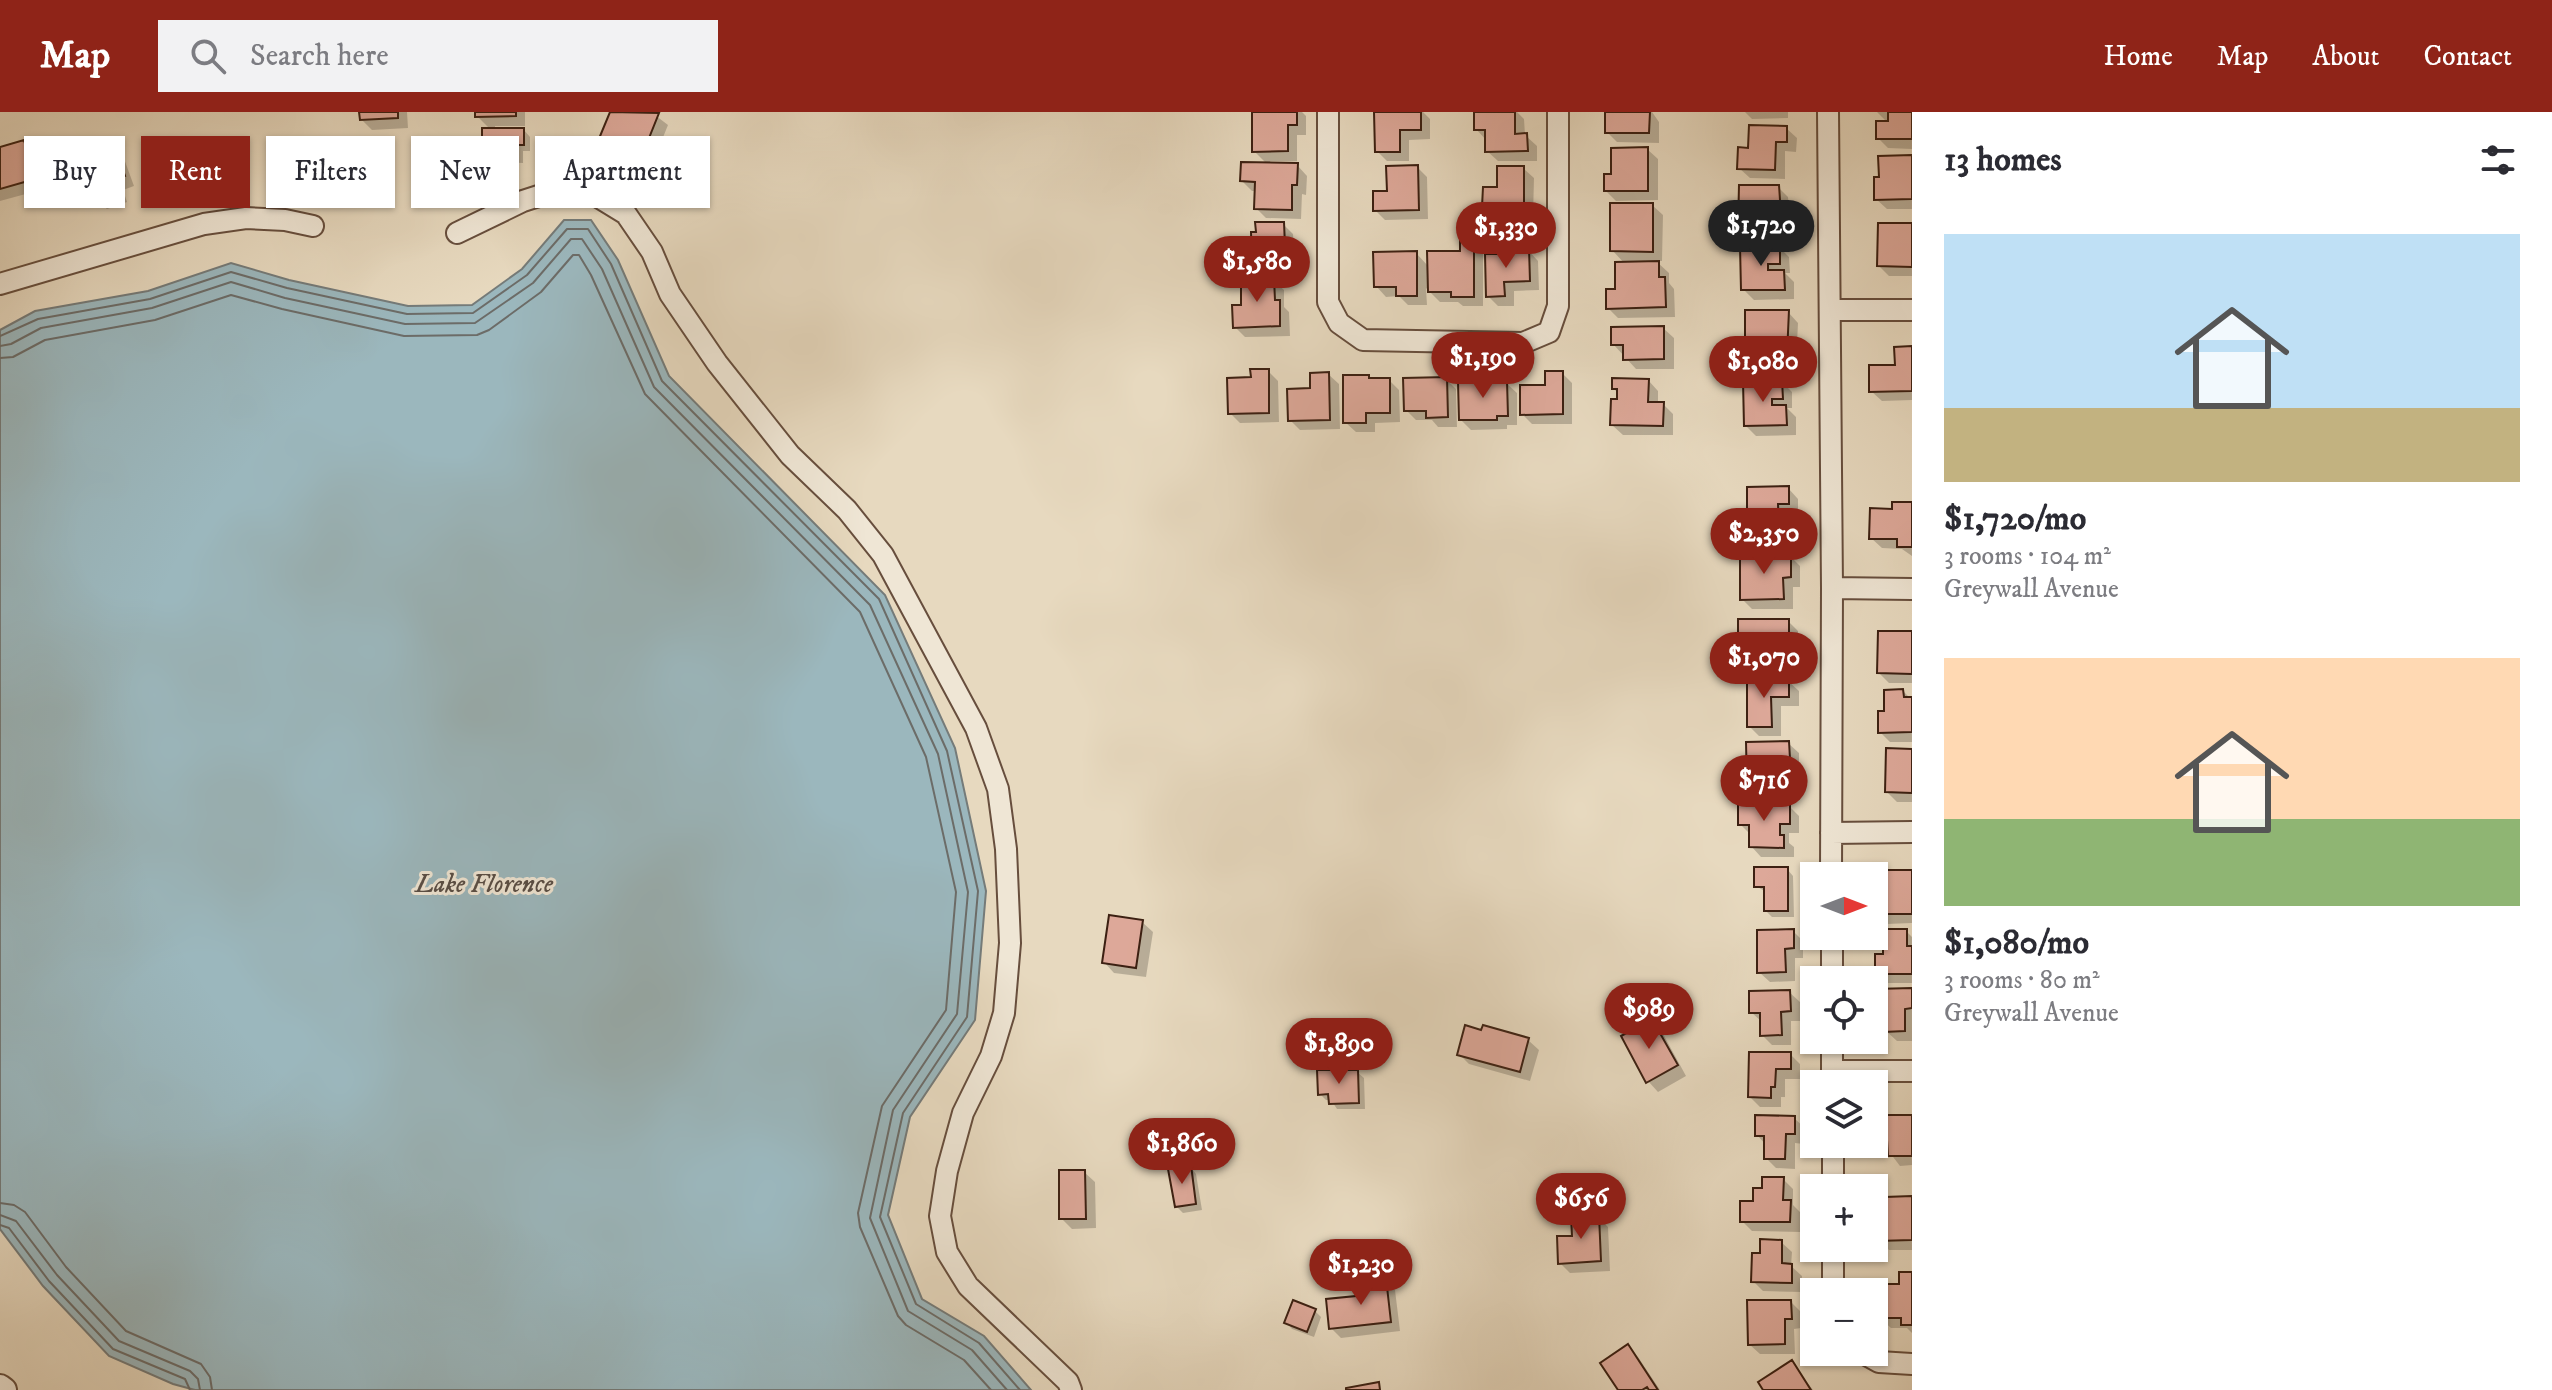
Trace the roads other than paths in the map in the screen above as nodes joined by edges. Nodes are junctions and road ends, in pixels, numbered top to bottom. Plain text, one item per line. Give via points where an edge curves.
1 (1328, 112) edge
2 (1558, 112) edge
3 (1828, 112) edge
4 (313, 226) dead end
5 (457, 233) dead end
6 (0, 284) edge
7 (1830, 310) junction
8 (1912, 310) edge
9 (1832, 588) junction
10 (1912, 589) edge
11 (1912, 832) edge
12 (1831, 833) junction
13 (1831, 862) edge
14 (1912, 1071) edge
15 (1888, 1073) edge
16 (1888, 1363) edge
17 (1912, 1364) edge
18 (1071, 1390) edge

1 - 2 street via 1328,302 1339,323 1363,340 1523,343 1549,332 1558,306
3 - 7 street
4 - 6 street via 246,218 204,224
5 - 18 street via 557,190 595,195 626,214 652,252 670,294 717,363 790,455 847,510 883,555 976,728 998,789 1010,943 1004,1013 991,1056 963,1113 940,1216 947,1252 968,1286
7 - 8 street
7 - 9 street
9 - 10 street
9 - 12 street
11 - 12 street
12 - 13 street
14 - 15 street
16 - 17 street

